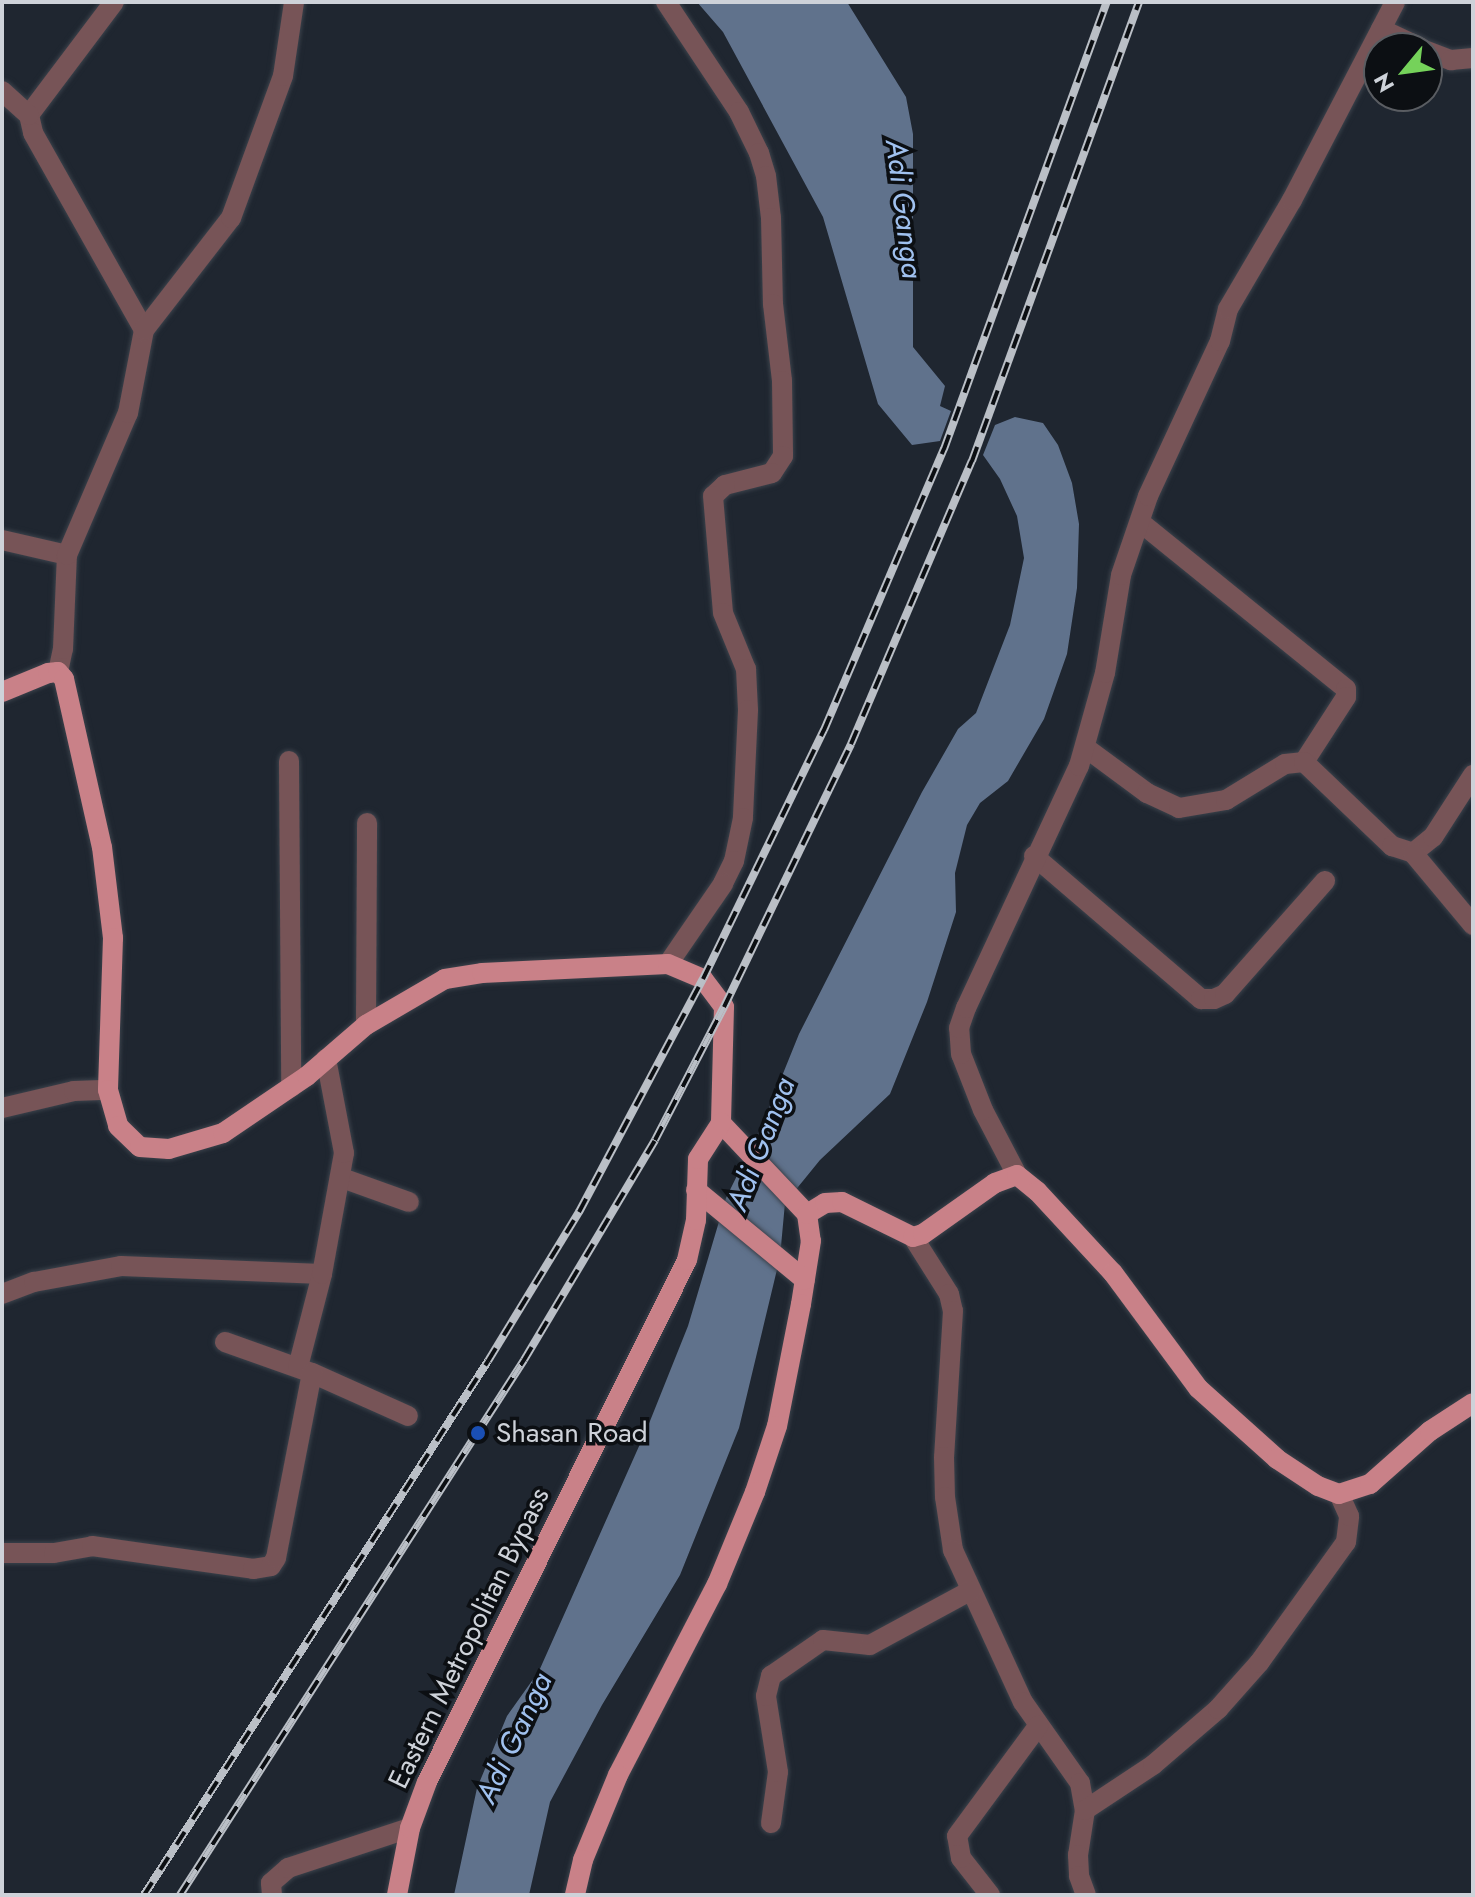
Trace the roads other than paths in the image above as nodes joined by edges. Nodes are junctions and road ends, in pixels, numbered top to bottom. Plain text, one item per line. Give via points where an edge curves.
1 (114, 2) edge
2 (294, 2) edge
3 (666, 2) edge
4 (1395, 2) edge
5 (1381, 29) junction
6 (1387, 32) edge
7 (1443, 57) edge
8 (1473, 58) edge
9 (2, 91) edge
10 (29, 115) junction
11 (144, 330) junction
12 (1140, 522) junction
13 (2, 540) edge
14 (67, 555) junction
15 (58, 672) junction
16 (2, 692) edge
17 (1086, 748) junction
18 (289, 761) dead end
19 (1304, 762) junction
20 (1473, 775) edge
21 (367, 823) dead end
22 (1413, 853) junction
23 (1034, 856) junction
24 (1325, 881) dead end
25 (1473, 925) edge
26 (668, 964) junction
27 (366, 1025) junction
28 (326, 1059) junction
29 (291, 1087) junction
30 (108, 1090) junction
31 (2, 1108) edge
32 (721, 1123) junction
33 (1017, 1175) junction
34 (342, 1178) junction
35 (703, 1196) junction
36 (409, 1202) dead end
37 (800, 1209) junction
38 (913, 1237) junction
39 (322, 1274) junction
40 (805, 1280) junction
41 (2, 1294) edge
42 (225, 1342) dead end
43 (305, 1370) junction
44 (1473, 1403) edge
45 (408, 1416) dead end
46 (1339, 1494) junction
47 (2, 1553) edge
48 (970, 1591) junction
49 (1038, 1726) junction
50 (1085, 1810) junction
51 (771, 1823) dead end
52 (410, 1828) junction
53 (272, 1895) edge
54 (397, 1895) edge
55 (575, 1895) edge
56 (990, 1895) edge
57 (1086, 1895) edge

1 - 10 street
2 - 11 street via 283,76 231,218
3 - 26 street via 724,85 763,164 770,196 783,409 779,467 764,477 725,485 713,496 723,613 746,669 743,818 723,884
4 - 5 street
5 - 6 street
5 - 12 street via 1228,309 1220,341
7 - 8 street
9 - 10 street
10 - 11 street via 33,133
11 - 14 street via 128,413
12 - 17 street via 1121,575
12 - 19 street via 1346,689
13 - 14 street
14 - 15 street
15 - 16 main road
15 - 30 main road via 82,744 110,911 114,976
17 - 19 street via 1147,793 1179,808 1226,800 1285,764
17 - 23 street
18 - 29 street
19 - 22 street via 1392,846
20 - 22 street via 1433,837
21 - 27 street
22 - 25 street
23 - 24 street via 1201,999 1225,994
23 - 33 street via 959,1028 971,1084
26 - 27 main road via 445,979
26 - 32 main road via 703,979 724,1007
27 - 28 main road
28 - 29 main road
28 - 34 street via 341,1130
29 - 30 main road via 223,1133 198,1144 154,1151 130,1140 118,1126
30 - 31 street via 74,1091
32 - 35 main road, Eastern Metropolitan Bypass via 698,1159
32 - 37 main road
33 - 38 main road via 995,1183
33 - 46 main road via 1113,1273 1198,1388 1277,1459
34 - 36 street
34 - 39 street
35 - 40 main road
35 - 52 main road, Eastern Metropolitan Bypass via 687,1260 427,1782
37 - 38 main road via 842,1202
37 - 40 main road via 811,1241
38 - 48 street via 949,1294 953,1311 945,1497 953,1550
39 - 41 street via 121,1266 34,1282
39 - 43 street
40 - 55 main road via 777,1426 755,1492 717,1584 618,1775 583,1860
42 - 43 street
43 - 45 street
43 - 47 street via 271,1566 253,1569 92,1546 54,1553
44 - 46 main road via 1430,1431 1370,1484
46 - 50 street via 1349,1516 1346,1542 1259,1663 1218,1709 1153,1765
48 - 49 street
48 - 51 street via 870,1645 823,1640 771,1676 766,1696 778,1772
49 - 50 street via 1074,1771
49 - 56 street via 957,1836 961,1858
50 - 57 street via 1078,1855
52 - 53 street via 288,1868 271,1883
52 - 54 main road, Eastern Metropolitan Bypass

